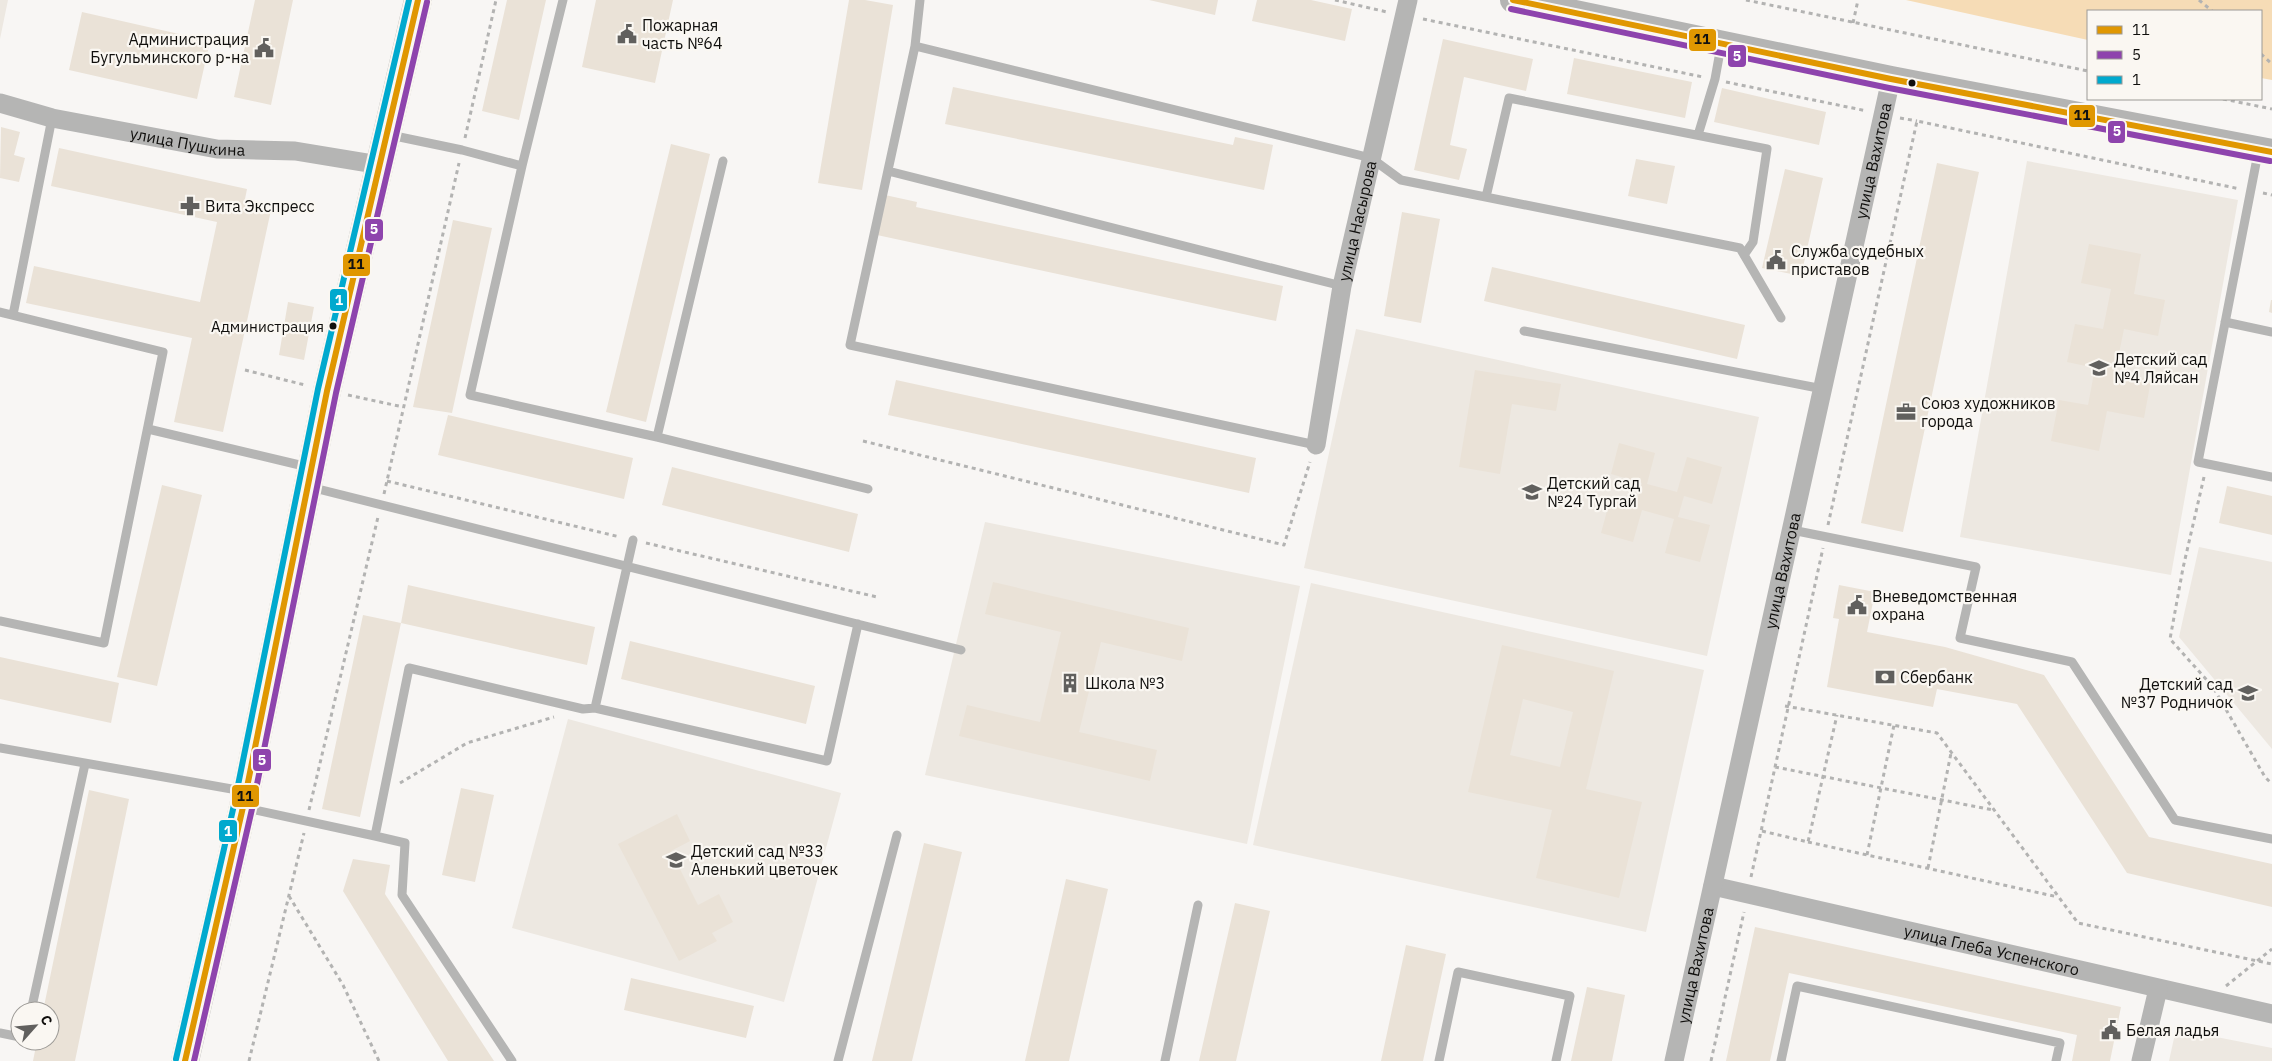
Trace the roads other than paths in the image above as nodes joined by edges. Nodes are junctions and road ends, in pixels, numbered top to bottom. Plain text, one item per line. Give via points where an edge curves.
1 (418, 0) edge
2 (563, 0) edge
3 (920, 0) edge
4 (1513, 0) edge
5 (1407, 8) edge
6 (1722, 44) junction
7 (915, 46) junction
8 (1891, 79) junction
9 (0, 103) edge
10 (52, 118) junction
11 (387, 135) junction
12 (1698, 135) junction
13 (2265, 151) edge
14 (1371, 158) junction
15 (723, 161) dead end
16 (380, 165) junction
17 (522, 166) junction
18 (888, 171) junction
19 (1486, 197) junction
20 (1744, 255) junction
21 (1342, 286) junction
22 (0, 312) edge
23 (13, 315) junction
24 (1780, 318) dead end
25 (2225, 322) junction
26 (1524, 331) dead end
27 (2272, 332) edge
28 (1823, 389) junction
29 (148, 429) junction
30 (657, 437) junction
31 (1316, 445) joint
32 (309, 477) junction
33 (2272, 477) edge
34 (868, 489) dead end
35 (1792, 530) junction
36 (634, 540) road end
37 (628, 567) junction
38 (0, 621) edge
39 (858, 624) junction
40 (961, 650) dead end
41 (595, 708) junction
42 (0, 748) edge
43 (85, 764) junction
44 (245, 799) junction
45 (897, 835) dead end
46 (375, 836) junction
47 (2272, 839) edge
48 (1713, 886) junction
49 (1198, 905) dead end
50 (2158, 989) junction
51 (32, 1001) edge
52 (2272, 1014) edge
53 (185, 1061) edge
54 (512, 1061) edge
55 (838, 1061) edge
56 (1165, 1061) edge
57 (1439, 1061) edge
58 (1556, 1061) edge
59 (1674, 1061) edge
60 (1781, 1061) edge
61 (2056, 1061) edge
62 (2141, 1061) edge

1 - 11 main road
2 - 17 lane
3 - 7 lane
4 - 6 street
5 - 14 street, улица Насырова
6 - 8 street
6 - 12 lane
7 - 14 lane
7 - 18 lane
8 - 13 street
8 - 28 street, улица Вахитова
9 - 10 street, улица Пушкина
10 - 16 street, улица Пушкина via 217,149 296,151
10 - 23 lane
11 - 16 main road
11 - 17 lane
12 - 19 lane via 1509,98
12 - 20 lane via 1767,149 1753,242
13 - 25 lane via 2251,191
14 - 19 lane via 1401,180
14 - 21 street, улица Насырова
15 - 30 lane
16 - 32 main road
17 - 30 lane via 470,395
18 - 21 lane
18 - 31 lane via 850,345
19 - 20 lane via 1740,248
20 - 24 lane
21 - 31 street, улица Насырова
22 - 23 lane
23 - 29 lane via 163,352
25 - 27 lane
25 - 33 lane via 2198,462
26 - 28 lane
28 - 35 street, улица Вахитова
29 - 32 lane
29 - 38 lane via 104,643
30 - 34 lane
32 - 37 lane via 381,505
32 - 44 main road
35 - 47 lane via 1976,567 1960,638 2072,662 2175,820
35 - 48 street, улица Вахитова
36 - 37 lane
37 - 39 lane
37 - 41 lane
39 - 40 lane
39 - 41 lane via 827,761
41 - 46 lane via 583,709 409,668
42 - 43 lane
43 - 44 lane
43 - 51 lane
44 - 46 lane via 306,821
44 - 53 main road
45 - 55 lane
46 - 54 lane via 405,843 402,895
48 - 50 street, улица Глеба Успенского
48 - 59 street, улица Вахитова
49 - 56 lane
50 - 52 street, улица Глеба Успенского
50 - 62 street
57 - 58 lane via 1458,972 1570,996
60 - 61 lane via 1797,986 2060,1043

